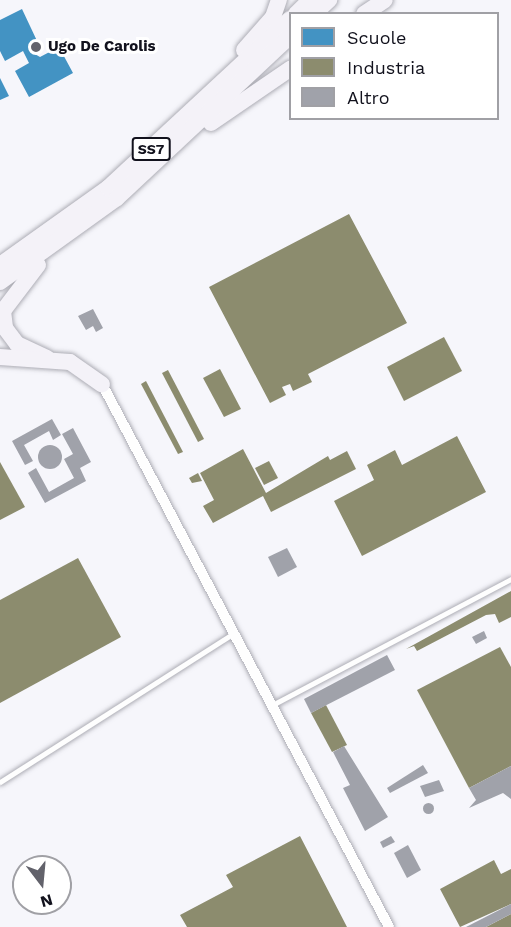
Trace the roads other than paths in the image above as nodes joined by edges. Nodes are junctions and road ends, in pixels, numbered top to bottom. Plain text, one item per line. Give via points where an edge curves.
1 (279, 0) edge
2 (310, 0) edge
3 (328, 0) edge
4 (385, 0) edge
5 (299, 12) edge
6 (316, 12) edge
7 (367, 12) edge
8 (289, 22) edge
9 (289, 38) edge
10 (289, 70) edge
11 (186, 117) junction
12 (173, 149) junction
13 (55, 246) junction
14 (0, 266) edge
15 (0, 282) edge
16 (0, 357) edge
17 (46, 358) junction
18 (102, 384) joint
19 (511, 579) edge
20 (234, 633) junction
21 (272, 705) junction
22 (0, 782) edge
23 (389, 927) edge

1 - 11 highway via 273,17
2 - 5 highway
3 - 6 highway
4 - 7 highway
8 - 11 highway, SS7
9 - 12 highway, SS7
10 - 12 highway
11 - 14 highway, SS7 via 108,188
12 - 13 highway, SS7
13 - 15 highway, SS7
13 - 17 highway via 12,293 3,311 5,328 17,344
16 - 17 highway
17 - 18 highway via 79,366
18 - 20 street
19 - 21 lane
20 - 21 street
20 - 22 lane
21 - 23 street

